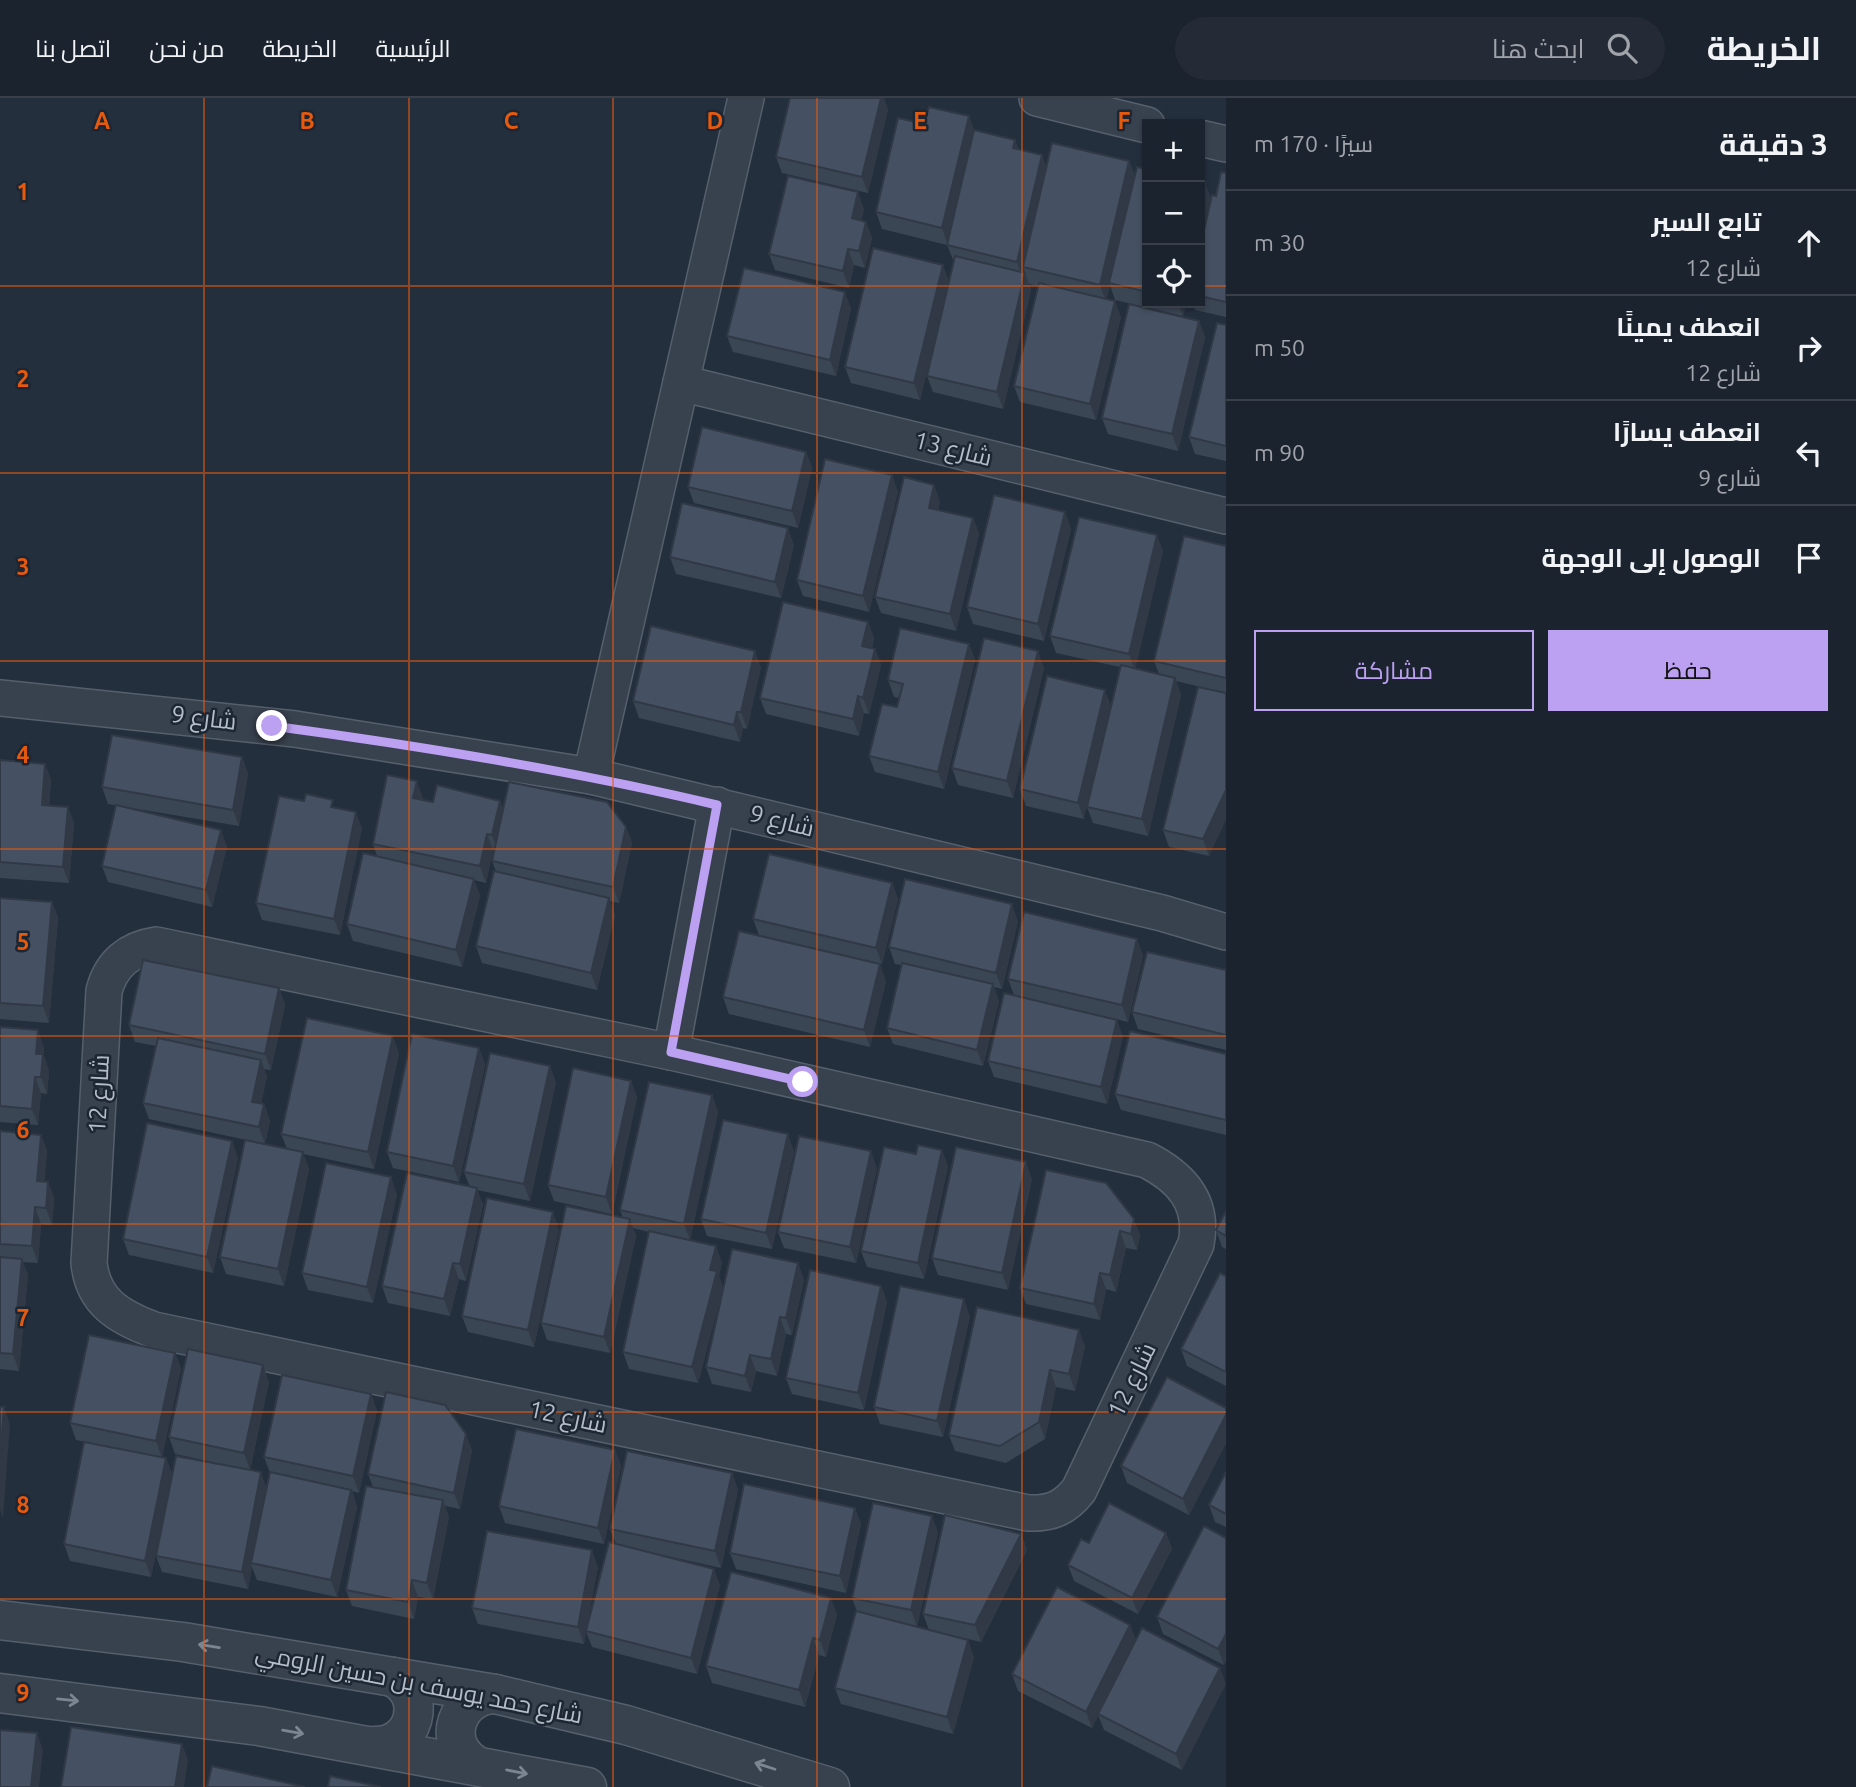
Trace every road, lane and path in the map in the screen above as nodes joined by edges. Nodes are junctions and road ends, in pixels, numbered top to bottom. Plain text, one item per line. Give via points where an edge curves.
1 (746, 98) edge
2 (1037, 98) edge
3 (1142, 124) edge
4 (1205, 139) edge
5 (1226, 144) edge
6 (681, 383) junction
7 (1226, 516) edge
8 (0, 698) edge
9 (591, 775) junction
10 (717, 805) junction
11 (1226, 932) edge
12 (671, 1052) junction
13 (0, 1620) edge
14 (393, 1677) junction
15 (0, 1693) edge
16 (495, 1694) junction
17 (374, 1746) junction
18 (474, 1764) junction
19 (587, 1787) edge
20 (830, 1787) edge

1 - 6 street
2 - 3 street
4 - 5 street
6 - 7 street, شارع 13
6 - 9 street
8 - 9 street, شارع 9 via 284,727
9 - 10 street, شارع 9
10 - 11 street, شارع 9
10 - 12 street
12 - 12 street, شارع 12 via 1147,1160 1181,1182 1198,1214 1196,1244 1072,1499 1054,1511 1028,1513 154,1330 117,1314 94,1288 89,1262 104,991 114,968 137,949 169,945
14 -> 13 street, شارع حمد يوسف بن حسين الرومي via 183,1642
14 - 16 street, شارع حمد يوسف بن حسين الرومي
14 - 17 street via 410,1693 415,1710 412,1722 397,1741
15 -> 17 street via 157,1711
16 - 18 street via 471,1701 456,1721 458,1746
20 -> 16 street, شارع حمد يوسف بن حسين الرومي via 637,1728
17 - 18 street
18 -> 19 street

